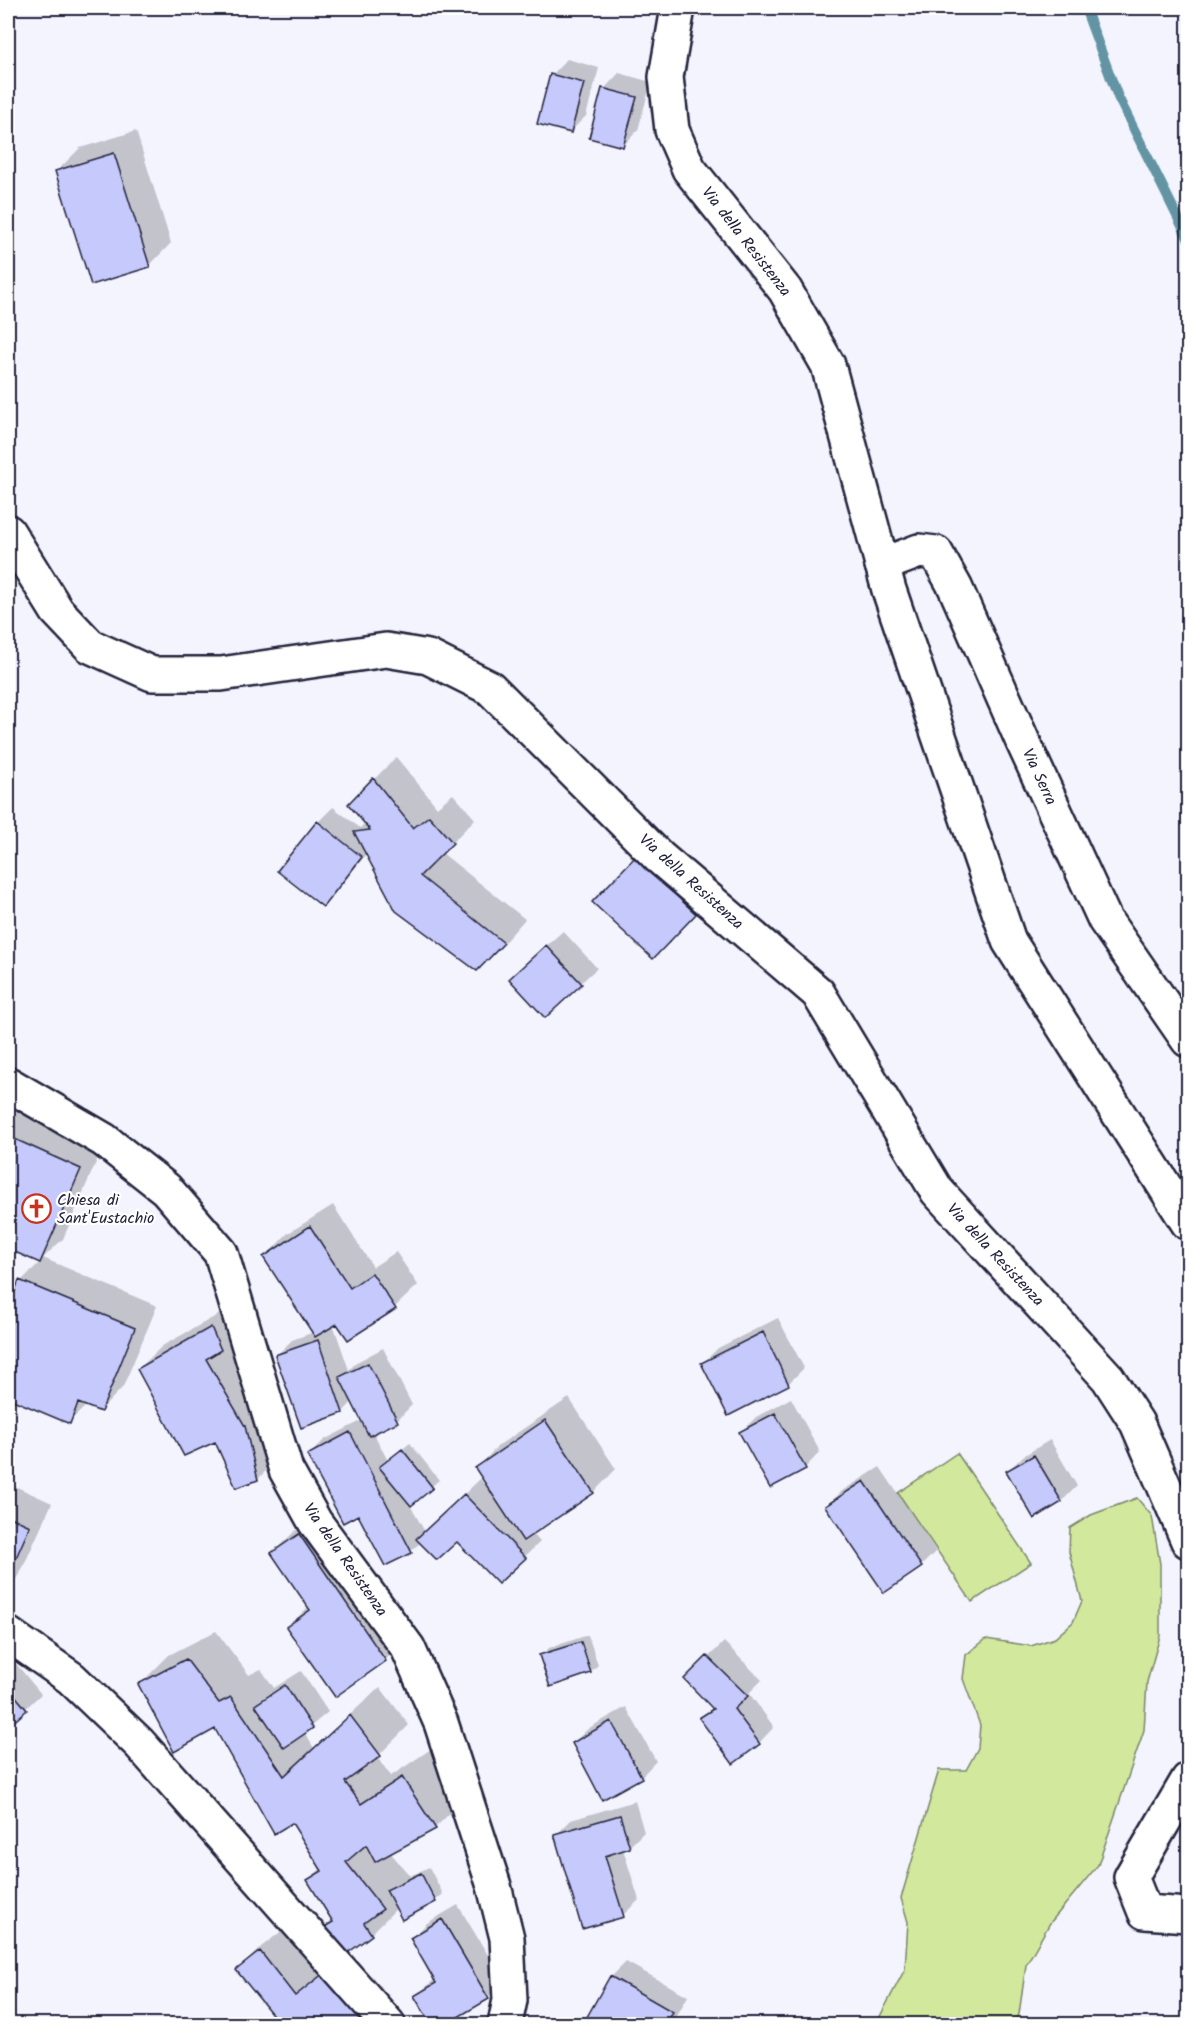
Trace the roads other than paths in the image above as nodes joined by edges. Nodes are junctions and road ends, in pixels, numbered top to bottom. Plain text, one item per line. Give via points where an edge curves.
1 (678, 8) edge
2 (8, 532) edge
3 (882, 565) junction
4 (1188, 1040) edge
5 (8, 1084) edge
6 (1188, 1223) edge
7 (1188, 1541) edge
8 (8, 1634) edge
9 (1188, 1780) edge
10 (1188, 1914) edge
11 (388, 2025) edge
12 (505, 2025) edge

1 - 3 street, Via della Resistenza via 666,77 672,130 689,169 785,290 828,365
2 - 7 street, Via della Resistenza via 57,611 90,646 152,674 221,674 386,650 428,657 490,688 659,857 818,993 937,1191 1108,1378 1137,1423
3 - 4 street, Via Serra via 919,551 936,553 955,587 1105,920
3 - 6 street, Via della Resistenza via 1009,941
5 - 12 street, Via della Resistenza via 104,1140 166,1189 221,1253 286,1470 315,1522 408,1648 441,1723 507,1938 510,2000
8 - 11 street via 71,1678 139,1743
9 - 10 street via 1131,1876 1145,1912

